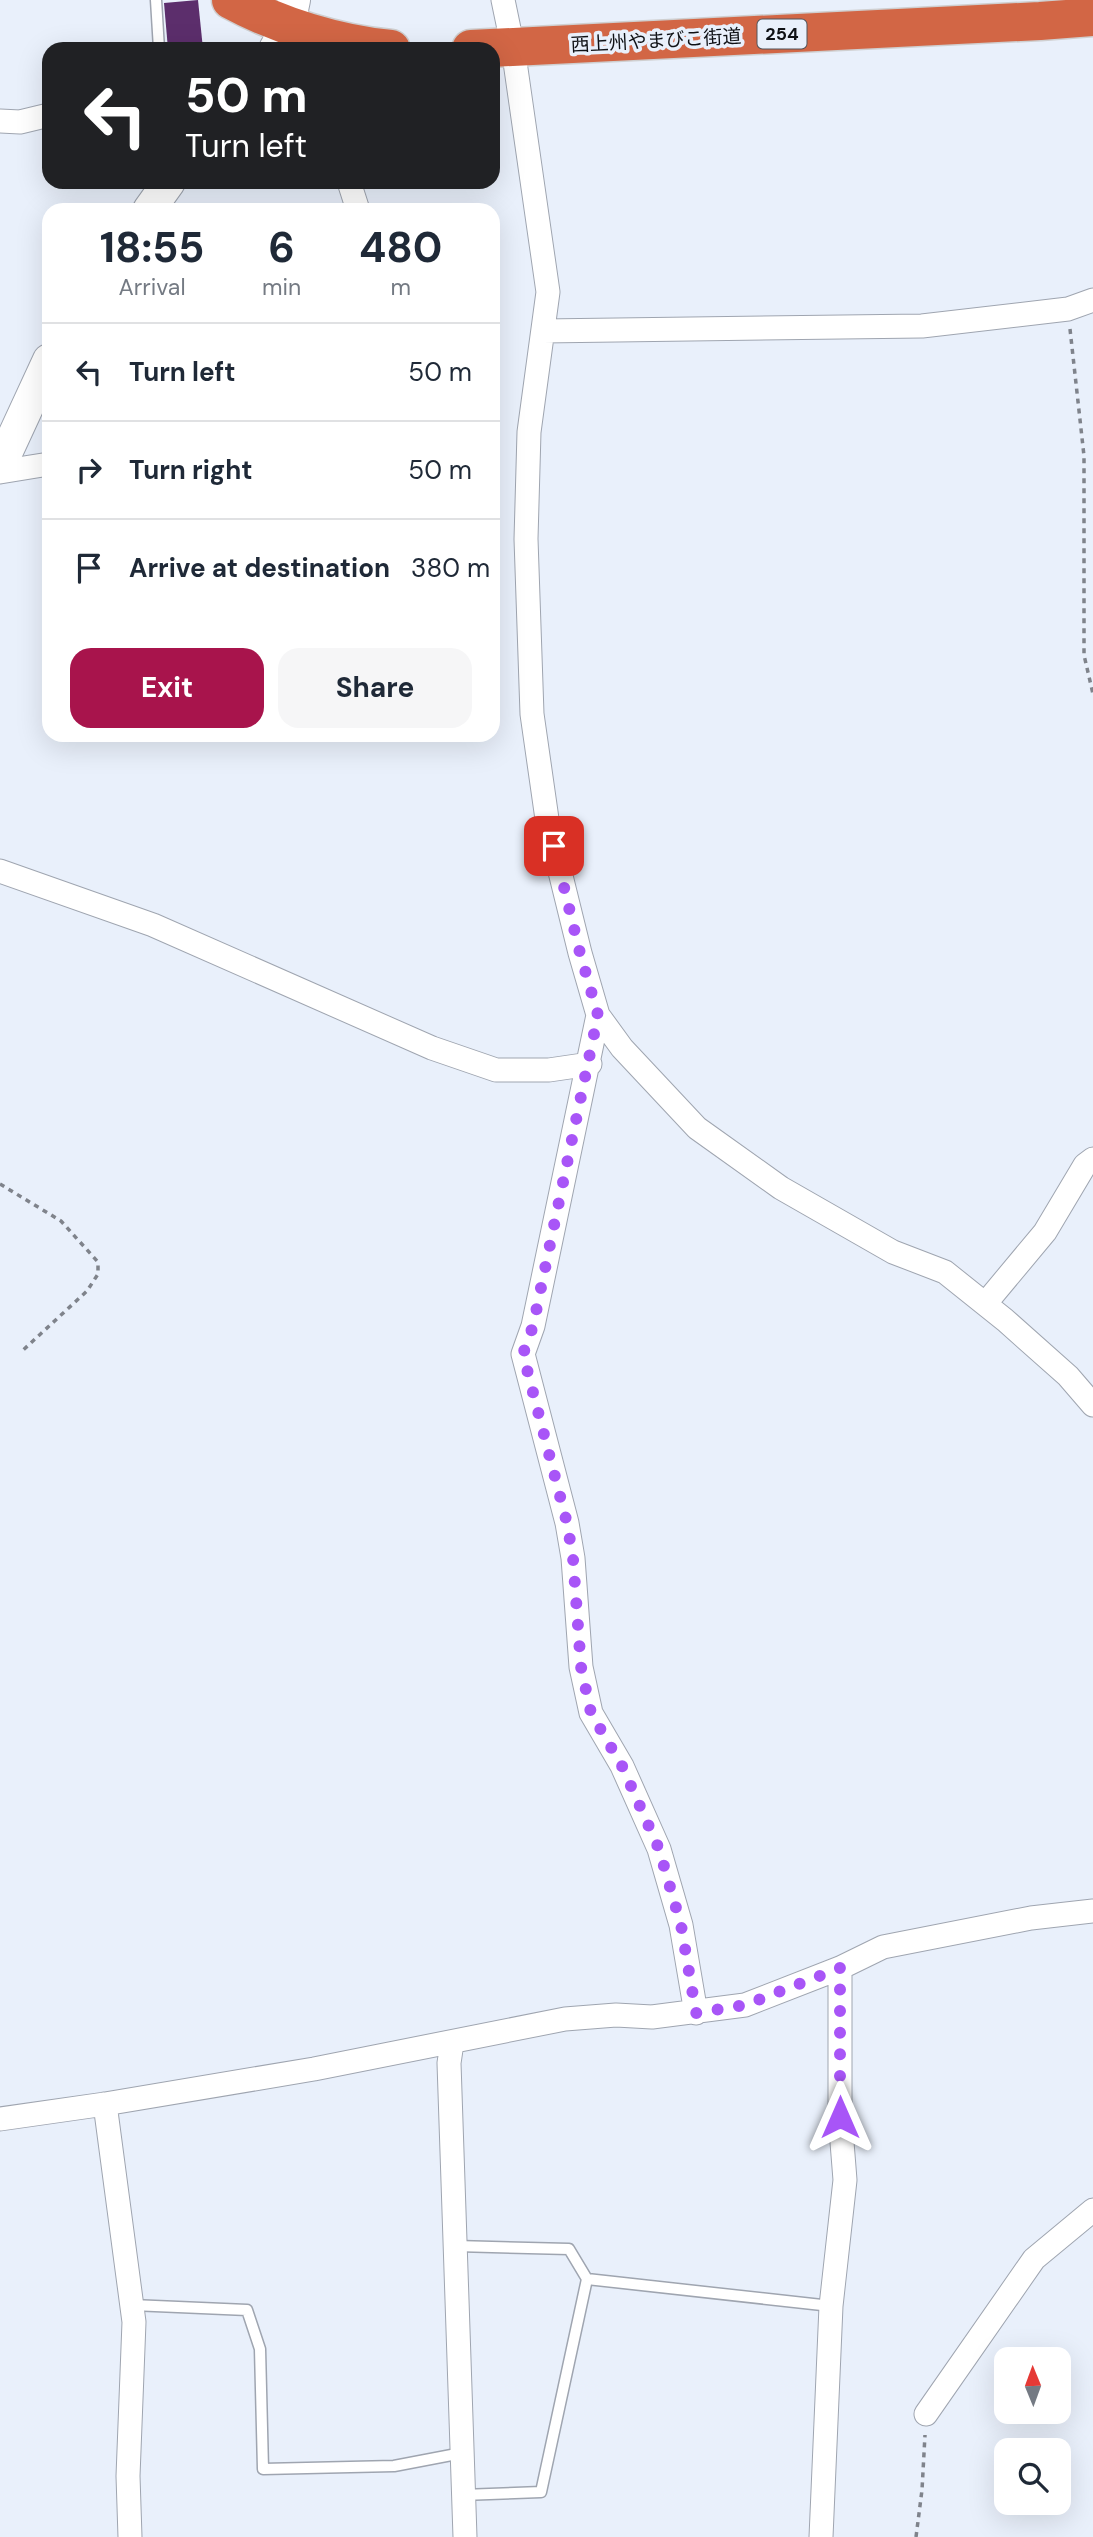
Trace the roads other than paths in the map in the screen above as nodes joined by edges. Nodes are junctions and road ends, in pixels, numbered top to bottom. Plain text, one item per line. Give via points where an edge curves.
1 (156, 0) edge
2 (232, 0) edge
3 (503, 0) edge
4 (1093, 17) edge
5 (286, 24) edge
6 (159, 42) edge
7 (347, 42) edge
8 (513, 47) junction
9 (500, 48) edge
10 (42, 116) edge
11 (0, 121) edge
12 (1093, 300) edge
13 (543, 331) junction
14 (42, 375) edge
15 (42, 465) edge
16 (0, 466) edge
17 (0, 472) edge
18 (0, 871) edge
19 (598, 1015) junction
20 (590, 1064) junction
21 (1093, 1159) edge
22 (985, 1304) junction
23 (1093, 1405) edge
24 (1093, 1911) edge
25 (840, 1968) junction
26 (696, 2013) junction
27 (452, 2043) junction
28 (105, 2104) junction
29 (0, 2119) edge
30 (1093, 2210) edge
31 (456, 2246) junction
32 (587, 2279) junction
33 (132, 2305) junction
34 (831, 2306) junction
35 (926, 2413) road end
36 (462, 2453) junction
37 (463, 2496) junction
38 (130, 2537) edge
39 (465, 2537) edge
40 (821, 2537) edge

1 - 6 lane
2 - 5 highway
3 - 8 street
4 - 8 highway, 西上州やまびこ街道 / 254
5 - 7 highway
8 - 9 highway, 西上州やまびこ街道 / 254
8 - 13 street via 548,292
10 - 11 street
12 - 13 street via 1068,309 922,326
13 - 19 street via 529,432 526,539 532,714 547,819
14 - 16 street
15 - 17 street
18 - 20 street via 153,925 432,1048 496,1070
19 - 20 street
19 - 22 street via 622,1048 697,1128 781,1188 893,1252 945,1272
20 - 26 street via 523,1354 567,1523 581,1667 591,1713 622,1766 659,1849 681,1925
21 - 22 street via 1045,1231
22 - 23 street via 1068,1376
24 - 25 street via 1031,1918 884,1947
25 - 26 street via 745,2005
25 - 34 street via 840,2117 845,2180
26 - 27 street via 565,2019
27 - 28 street
27 - 31 street
28 - 29 street
28 - 33 street
30 - 35 street via 1034,2259
31 - 32 lane via 569,2249
31 - 36 street
32 - 34 lane
32 - 37 lane via 541,2492
33 - 36 lane via 247,2310 260,2348 263,2469 394,2466
33 - 38 street
34 - 40 street
36 - 37 street
37 - 39 street

